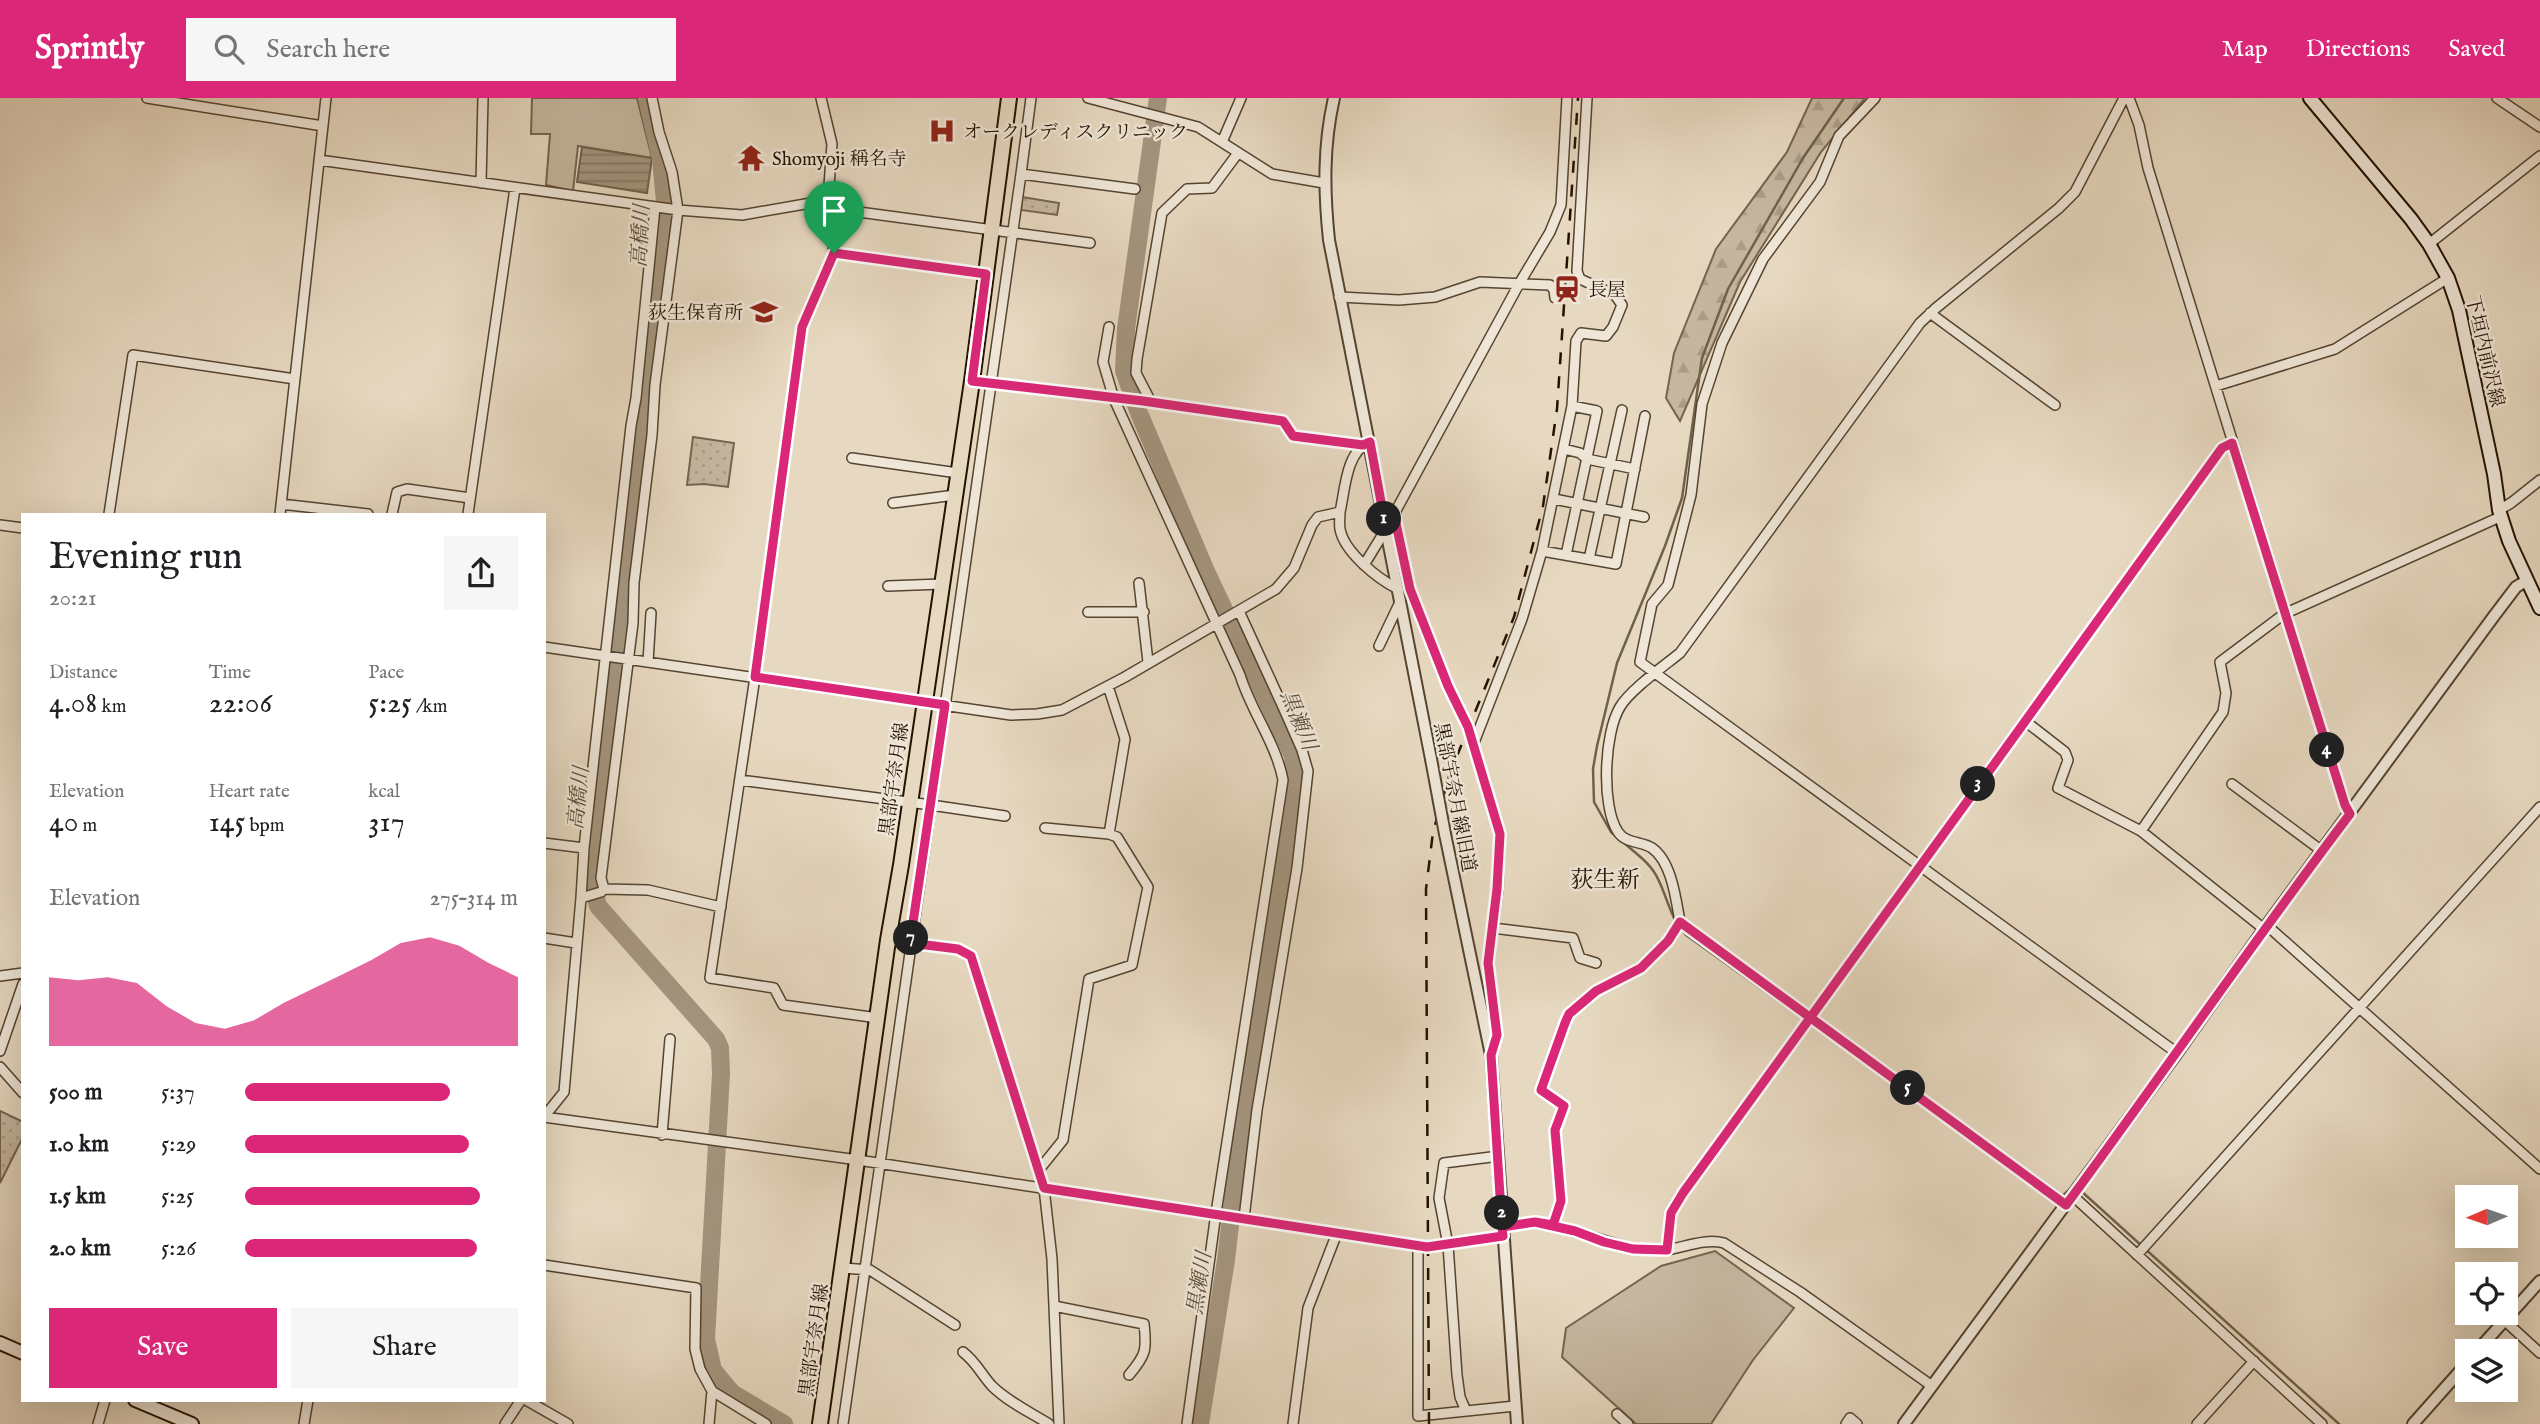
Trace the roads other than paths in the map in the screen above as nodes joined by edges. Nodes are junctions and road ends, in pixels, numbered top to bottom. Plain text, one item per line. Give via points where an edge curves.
1 (147, 98) edge
2 (327, 98) edge
3 (483, 98) edge
4 (652, 98) edge
5 (821, 98) edge
6 (1009, 98) edge
7 (1031, 98) edge
8 (1088, 98) edge
9 (1241, 98) edge
10 (1334, 98) edge
11 (1567, 98) edge
12 (1587, 98) edge
13 (1875, 98) edge
14 (2126, 98) edge
15 (2310, 98) edge
16 (2497, 98) edge
17 (323, 126) junction
18 (2540, 127) edge
19 (1222, 142) junction
20 (1238, 153) junction
21 (2540, 156) edge
22 (319, 160) junction
23 (1021, 174) junction
24 (481, 183) junction
25 (1324, 183) junction
26 (515, 188) junction
27 (1135, 189) dead end
28 (829, 204) junction
29 (655, 207) junction
30 (678, 210) junction
31 (992, 229) junction
32 (1013, 232) junction
33 (1090, 243) dead end
34 (2429, 244) junction
35 (834, 253) junction
36 (986, 274) junction
37 (2448, 278) junction
38 (1519, 284) junction
39 (1339, 297) junction
40 (1555, 298) dead end
41 (1930, 313) junction
42 (1109, 327) dead end
43 (295, 379) junction
44 (972, 381) junction
45 (991, 383) junction
46 (2216, 386) junction
47 (1117, 399) junction
48 (1147, 401) junction
49 (2055, 405) dead end
50 (1572, 406) junction
51 (1622, 410) dead end
52 (1645, 415) dead end
53 (2232, 443) junction
54 (1366, 444) junction
55 (1564, 449) junction
56 (852, 458) dead end
57 (1587, 459) junction
58 (1611, 464) junction
59 (1635, 469) junction
60 (958, 473) junction
61 (2540, 481) edge
62 (955, 495) junction
63 (470, 498) junction
64 (1554, 499) junction
65 (893, 502) dead end
66 (1577, 503) junction
67 (281, 504) junction
68 (1600, 509) junction
69 (1340, 512) junction
70 (109, 513) edge
71 (280, 513) edge
72 (359, 513) edge
73 (393, 513) edge
74 (468, 513) edge
75 (1626, 513) junction
76 (2500, 513) junction
77 (1394, 514) junction
78 (1644, 517) dead end
79 (0, 525) edge
80 (21, 528) edge
81 (1386, 529) junction
82 (1542, 551) junction
83 (1566, 555) junction
84 (1589, 559) junction
85 (1364, 565) junction
86 (2526, 580) junction
87 (1139, 583) dead end
88 (942, 584) junction
89 (888, 586) dead end
90 (1398, 589) junction
91 (1401, 603) junction
92 (2540, 608) edge
93 (1088, 612) dead end
94 (1143, 612) junction
95 (1237, 612) junction
96 (650, 613) dead end
97 (2284, 614) junction
98 (1219, 623) junction
99 (1379, 646) dead end
100 (546, 647) edge
101 (605, 656) junction
102 (627, 659) junction
103 (648, 662) junction
104 (1148, 662) junction
105 (1654, 674) junction
106 (755, 677) junction
107 (1108, 686) junction
108 (923, 702) junction
109 (945, 705) junction
110 (2025, 722) junction
111 (1473, 745) junction
112 (740, 780) junction
113 (2232, 784) dead end
114 (910, 803) junction
115 (931, 805) junction
116 (2540, 807) edge
117 (2350, 814) junction
118 (1005, 816) dead end
119 (1045, 828) dead end
120 (2141, 831) junction
121 (1109, 834) junction
122 (546, 843) edge
123 (584, 848) junction
124 (2322, 850) junction
125 (1918, 867) junction
126 (604, 889) junction
127 (581, 898) junction
128 (721, 907) junction
129 (1680, 922) junction
130 (1493, 928) junction
131 (2264, 929) junction
132 (546, 938) edge
133 (888, 940) junction
134 (576, 943) junction
135 (910, 943) junction
136 (1596, 962) dead end
137 (21, 973) edge
138 (0, 976) edge
139 (21, 990) edge
140 (2360, 1008) junction
141 (1811, 1017) junction
142 (878, 1018) junction
143 (670, 1040) dead end
144 (0, 1051) edge
145 (2177, 1053) junction
146 (1491, 1055) junction
147 (0, 1067) edge
148 (21, 1091) edge
149 (546, 1114) edge
150 (546, 1117) edge
151 (662, 1135) junction
152 (1499, 1156) junction
153 (858, 1160) junction
154 (880, 1164) junction
155 (2540, 1170) edge
156 (1038, 1171) junction
157 (1044, 1188) junction
158 (2070, 1200) junction
159 (1217, 1214) junction
160 (1246, 1218) junction
161 (1553, 1225) junction
162 (1502, 1232) junction
163 (1337, 1233) junction
164 (1448, 1245) junction
165 (1418, 1246) junction
166 (1667, 1250) junction
167 (2137, 1255) junction
168 (546, 1265) edge
169 (842, 1268) junction
170 (864, 1270) junction
171 (2540, 1281) edge
172 (2518, 1305) edge
173 (1054, 1306) junction
174 (956, 1325) dead end
175 (2500, 1325) edge
176 (2509, 1325) edge
177 (2487, 1339) edge
178 (0, 1343) edge
179 (21, 1352) edge
180 (962, 1352) dead end
181 (2540, 1353) edge
182 (2253, 1361) junction
183 (1129, 1375) dead end
184 (2455, 1377) edge
185 (1932, 1386) junction
186 (712, 1391) junction
187 (104, 1402) edge
188 (140, 1402) edge
189 (308, 1402) edge
190 (522, 1402) edge
191 (527, 1402) edge
192 (1515, 1406) junction
193 (1466, 1411) junction
194 (1616, 1414) dead end
195 (98, 1424) edge
196 (191, 1424) edge
197 (304, 1424) edge
198 (505, 1424) edge
199 (568, 1424) edge
200 (709, 1424) edge
201 (766, 1424) edge
202 (820, 1424) edge
203 (843, 1424) edge
204 (1049, 1424) edge
205 (1059, 1424) edge
206 (1187, 1424) edge
207 (1293, 1424) edge
208 (1517, 1424) edge
209 (1628, 1424) edge
210 (1846, 1424) edge
211 (1857, 1424) edge
212 (1904, 1424) edge
213 (2197, 1424) edge
214 (2322, 1424) edge
215 (2413, 1424) edge

1 - 17 street
2 - 17 street
3 - 24 street
4 - 30 street
5 - 28 street via 832,144
6 - 31 main road, 黒部宇奈月線
7 - 23 street
8 - 19 street via 1198,127
9 - 19 street
10 - 25 street, 黒部宇奈月線旧道
11 - 38 street via 1561,205
12 - 50 street via 1577,271 1580,279 1615,295 1622,305 1606,336 1581,333 1576,341
13 - 105 street via 1839,136 1820,182 1763,259 1722,343 1702,404 1690,495 1668,585 1652,604 1643,638 1640,662
14 - 41 street via 2075,192
14 - 46 street via 2139,125 2148,168
15 - 34 main road, 下垣内前沢線
16 - 18 street
17 - 22 street
19 - 20 street
20 - 25 street via 1272,174
20 - 48 street via 1212,188 1187,190 1163,213 1136,373
21 - 34 street
22 - 24 street
22 - 43 street
23 - 27 street
23 - 32 street
24 - 26 street
25 - 39 street, 黒部宇奈月線旧道
26 - 29 street
26 - 63 street
28 - 30 street via 742,215
28 - 31 street
28 - 35 street
29 - 30 street
29 - 101 street
30 - 102 street
31 - 32 street
31 - 36 main road, 黒部宇奈月線
32 - 33 street
32 - 45 street
34 - 37 main road, 下垣内前沢線
35 - 36 street
35 - 106 street via 802,327
36 - 44 main road, 黒部宇奈月線
37 - 46 street via 2335,349
37 - 76 main road, 下垣内前沢線 via 2459,310
38 - 39 street via 1480,282 1434,298
38 - 40 street via 1550,285
38 - 77 street
39 - 54 street, 黒部宇奈月線旧道
41 - 49 street
41 - 105 street via 1680,653
42 - 47 street via 1103,362
43 - 67 street
43 - 70 street via 133,355
44 - 45 street
44 - 60 main road, 黒部宇奈月線
45 - 47 street
45 - 109 street
46 - 53 street
47 - 48 street
47 - 98 street
48 - 54 street via 1283,421 1293,436
50 - 55 street
50 - 57 street via 1597,411
51 - 58 street
52 - 59 street
53 - 97 street
53 - 110 street via 2222,448
54 - 69 street via 1352,459
54 - 81 street, 黒部宇奈月線旧道
55 - 57 street
55 - 64 street
56 - 60 street
57 - 58 street
57 - 66 street
58 - 59 street
58 - 68 street
59 - 75 street
60 - 62 main road, 黒部宇奈月線
61 - 76 street
62 - 65 street
62 - 88 main road, 黒部宇奈月線
63 - 73 street via 407,489 397,492
63 - 74 street
64 - 66 street
64 - 82 street
66 - 68 street
66 - 83 street
67 - 71 street
67 - 72 street
68 - 75 street
68 - 84 street
69 - 85 street via 1340,530
69 - 95 street via 1318,517 1294,568 1276,589
75 - 78 street
75 - 84 street via 1616,564
76 - 86 main road, 下垣内前沢線
76 - 97 street
77 - 81 street
77 - 111 street via 1410,589
79 - 80 street
81 - 85 street
81 - 90 street, 黒部宇奈月線旧道
82 - 83 street
82 - 111 street via 1522,619
83 - 84 street
85 - 90 street
86 - 92 main road, 下垣内前沢線
86 - 117 street via 2516,587
87 - 94 street
88 - 89 street
88 - 108 main road, 黒部宇奈月線
90 - 91 street, 黒部宇奈月線旧道
91 - 99 street
91 - 146 street, 黒部宇奈月線旧道, bridge
93 - 94 street
94 - 104 street
95 - 98 street
95 - 160 street via 1293,728 1308,771 1297,868 1257,1110
96 - 103 street
97 - 117 street
97 - 120 street via 2220,662 2226,693 2223,712
98 - 104 street
98 - 159 street via 1283,780
100 - 101 street
101 - 102 street
101 - 123 street
102 - 103 street
102 - 126 street via 601,878
103 - 106 street
104 - 107 street
105 - 125 street
105 - 129 street via 1620,706 1613,724 1607,806 1621,836 1651,848 1664,863
106 - 108 street
106 - 112 street
107 - 109 street via 1062,710 1037,714 1011,715
107 - 121 street via 1125,739
108 - 109 street
108 - 114 main road, 黒部宇奈月線
109 - 115 street
110 - 120 street via 2066,752 2059,788
110 - 125 street
111 - 130 street via 1500,834
112 - 114 street
112 - 128 street
113 - 124 street
114 - 115 street
114 - 133 main road, 黒部宇奈月線
115 - 118 street
115 - 135 street
116 - 140 street
117 - 124 street
119 - 121 street
120 - 131 street
121 - 156 street via 1117,837 1148,887 1136,949 1132,965 1089,979 1063,1140
122 - 123 street
123 - 127 street
124 - 131 street
125 - 141 street
125 - 145 street
126 - 127 street
126 - 128 street via 648,890
127 - 134 street
128 - 142 street via 710,978 774,988 783,1005
129 - 141 street
129 - 161 street via 1641,968 1596,991 1565,1023 1541,1090 1564,1106 1555,1130 1561,1201
130 - 136 street via 1573,938 1580,958
130 - 146 street via 1488,963 1497,1035
131 - 140 street via 2271,929
131 - 145 street
132 - 134 street
133 - 135 street
133 - 142 main road, 黒部宇奈月線
134 - 149 street via 564,1092
135 - 154 street
135 - 156 street via 958,949 971,956
137 - 138 street
139 - 144 street
140 - 155 street
140 - 167 street
141 - 158 street
141 - 166 street via 1683,1193 1671,1213
142 - 153 main road, 黒部宇奈月線
143 - 151 street
145 - 158 street
146 - 152 street, 黒部宇奈月線旧道
147 - 148 street
150 - 151 street
151 - 153 street
152 - 162 street, 黒部宇奈月線旧道
152 - 164 street via 1444,1163 1439,1198
153 - 154 street
153 - 169 main road, 黒部宇奈月線
154 - 157 street
154 - 170 street
156 - 157 street
157 - 159 street
157 - 173 street
158 - 167 street
158 - 185 street
159 - 160 street
159 - 206 street
160 - 163 street
161 - 162 street via 1535,1222
161 - 166 street via 1633,1249
162 - 164 street
162 - 192 street, 黒部宇奈月線旧道
163 - 165 street
163 - 207 street via 1308,1308
164 - 165 street
164 - 193 street via 1457,1375
165 - 193 street via 1418,1416
166 - 185 street via 1711,1240 1724,1242
167 - 182 street
168 - 186 street via 696,1288 695,1349
169 - 170 street
169 - 202 main road, 黒部宇奈月線
170 - 174 street
170 - 203 street
171 - 172 street
173 - 183 street via 1144,1324 1143,1358
173 - 205 street
175 - 177 street
176 - 181 street
178 - 179 main road
180 - 204 street via 1004,1397
182 - 213 street
182 - 214 street
184 - 215 street
185 - 212 street
186 - 200 street
186 - 201 street
187 - 195 street
188 - 196 main road
189 - 197 street
190 - 198 street
191 - 199 street
192 - 193 street
192 - 208 street, 黒部宇奈月線旧道
194 - 209 street
210 - 211 street via 1850,1418

